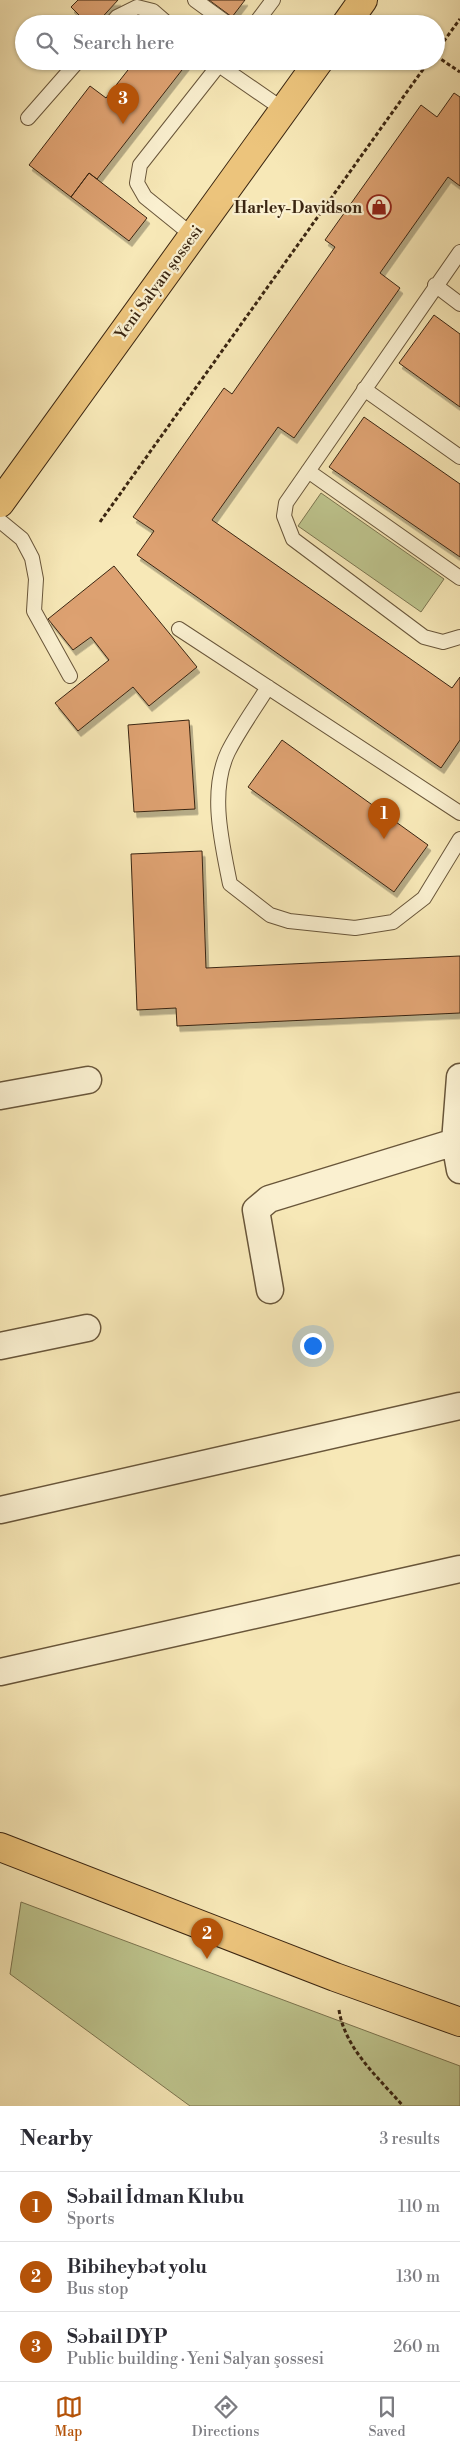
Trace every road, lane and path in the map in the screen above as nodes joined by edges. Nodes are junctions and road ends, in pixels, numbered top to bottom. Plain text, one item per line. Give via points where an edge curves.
1 (195, 0) edge
2 (273, 0) edge
3 (363, 0) edge
4 (121, 15) edge
5 (158, 15) edge
6 (216, 15) edge
7 (262, 15) edge
8 (352, 15) edge
9 (460, 19) edge
10 (445, 40) edge
11 (445, 62) edge
12 (70, 70) edge
13 (210, 70) edge
14 (225, 70) edge
15 (313, 70) edge
16 (423, 70) edge
17 (460, 72) edge
18 (284, 110) junction
19 (28, 118) dead end
20 (192, 235) junction
21 (460, 252) edge
22 (435, 286) junction
23 (460, 304) edge
24 (364, 389) junction
25 (460, 457) edge
26 (308, 470) junction
27 (0, 503) edge
28 (0, 521) edge
29 (100, 522) dead end
30 (460, 578) edge
31 (179, 629) dead end
32 (460, 637) edge
33 (70, 676) dead end
34 (268, 687) junction
35 (460, 812) edge
36 (460, 838) edge
37 (460, 1077) edge
38 (88, 1080) dead end
39 (0, 1096) edge
40 (455, 1142) junction
41 (460, 1170) edge
42 (270, 1290) dead end
43 (87, 1328) dead end
44 (0, 1346) edge
45 (460, 1406) edge
46 (0, 1510) edge
47 (460, 1569) edge
48 (0, 1672) edge
49 (0, 1847) edge
50 (335, 1977) junction
51 (460, 2022) edge
52 (403, 2106) edge

1 - 6 lane
2 - 7 lane
3 - 8 highway
4 - 5 lane via 137,7
9 - 10 path
11 - 17 path
12 - 19 lane
13 - 20 lane via 140,164 136,183 145,197
14 - 18 lane
15 - 18 highway, Yeni Salyan şossesi
16 - 29 path
18 - 20 highway, Yeni Salyan şossesi
20 - 27 highway, Yeni Salyan şossesi
21 - 22 lane
22 - 23 lane
22 - 24 lane
24 - 25 lane
24 - 26 lane
26 - 30 lane
26 - 32 lane via 286,503 284,516 293,539 424,637 443,642
28 - 33 lane via 22,539 32,558 36,579 34,612
31 - 34 lane
34 - 35 lane
34 - 36 lane via 227,753 219,784 220,831 230,884 270,915 289,921 356,928 393,922 424,898
37 - 40 street
38 - 39 street
40 - 41 street
40 - 42 street via 269,1199 256,1210
43 - 44 street
45 - 46 street
47 - 48 street
49 - 50 highway
50 - 51 highway
50 - 52 path via 341,2022 350,2044

